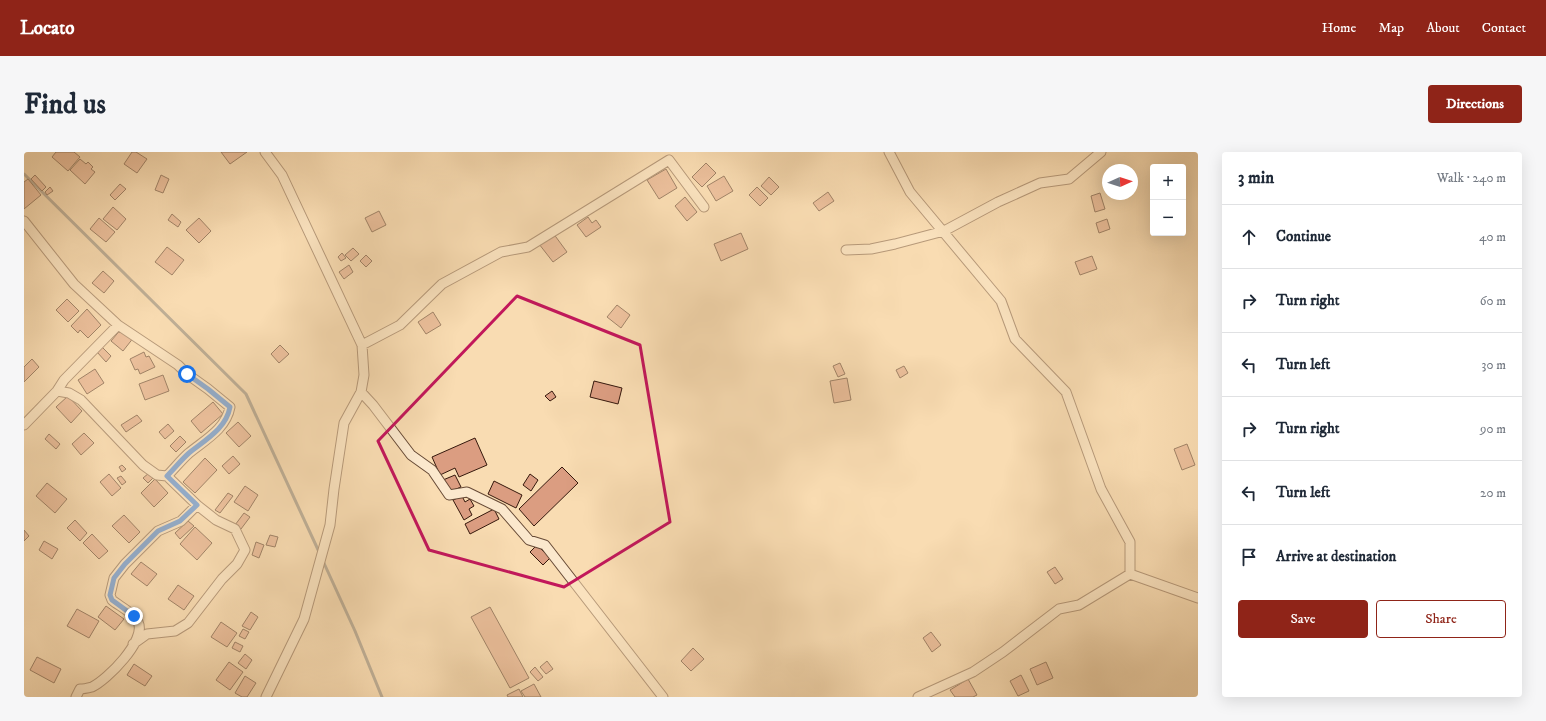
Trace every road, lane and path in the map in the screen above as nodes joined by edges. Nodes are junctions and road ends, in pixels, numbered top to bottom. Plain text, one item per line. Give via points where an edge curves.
1 (265, 152) edge
2 (889, 152) edge
3 (1101, 152) edge
4 (704, 207) dead end
5 (24, 221) edge
6 (944, 231) junction
7 (846, 250) dead end
8 (118, 325) junction
9 (362, 345) junction
10 (57, 391) junction
11 (361, 392) junction
12 (24, 425) edge
13 (167, 476) junction
14 (197, 505) junction
15 (1130, 574) junction
16 (1198, 598) edge
17 (133, 644) junction
18 (76, 697) edge
19 (266, 697) edge
20 (663, 697) edge
21 (918, 697) edge

1 - 9 street via 282,175
2 - 6 street via 910,192
3 - 6 street via 1069,179 1040,183
4 - 9 street via 669,160 528,247 501,252 442,284 400,325
5 - 8 street via 74,284
6 - 7 street via 871,249
6 - 15 street via 1001,301 1015,339 1066,392 1101,489 1130,542
8 - 10 street via 64,380
8 - 13 street via 178,365 230,407 229,415 222,426 188,454
9 - 11 street via 364,375
10 - 12 street
10 - 13 street via 69,393 81,400 143,465 157,475
11 - 19 street via 344,423 330,525 304,619
11 - 20 street via 411,455 432,470 449,495 467,492 502,508 529,540 545,545
13 - 14 street
14 - 17 street via 180,521 158,531 114,578 110,595 112,600 138,621 140,628
14 - 17 street via 216,520 235,530 245,550 237,564 188,623 175,631 147,634
15 - 16 street
15 - 21 street via 1079,605 1060,609 973,672
17 - 18 street via 124,660 91,687 80,689

